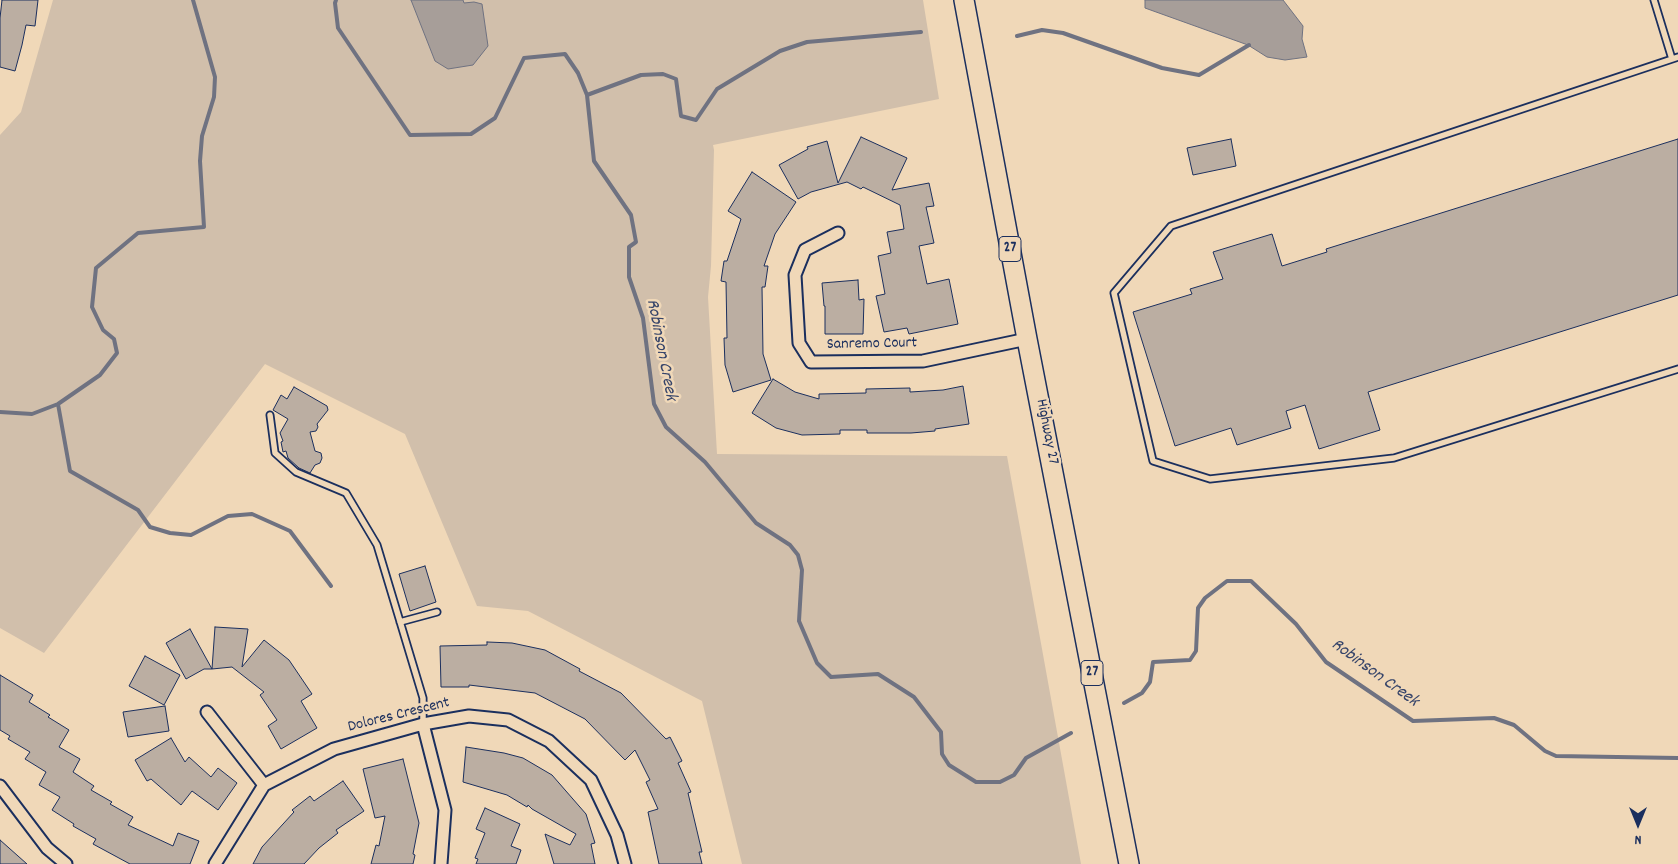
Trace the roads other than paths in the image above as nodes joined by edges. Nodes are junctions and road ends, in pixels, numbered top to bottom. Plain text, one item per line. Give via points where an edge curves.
1 (964, 0) edge
2 (1654, 0) edge
3 (1675, 58) edge
4 (838, 233) dead end
5 (1028, 338) junction
6 (1678, 369) edge
7 (270, 414) dead end
8 (437, 612) dead end
9 (400, 622) junction
10 (207, 712) dead end
11 (423, 724) junction
12 (264, 785) junction
13 (0, 786) edge
14 (66, 864) edge
15 (215, 864) edge
16 (441, 864) edge
17 (626, 864) edge
18 (1129, 864) edge

1 - 5 main road, Highway 27 / 27
2 - 3 lane
3 - 6 lane via 1171,226 1114,293 1153,461 1210,479 1394,458
4 - 5 street, Sanremo Court via 805,250 795,275 799,343 811,362 923,361
5 - 18 main road, Highway 27 / 27
7 - 9 lane via 275,454 296,472 346,492 377,545
8 - 9 lane
9 - 11 lane via 423,698
10 - 12 street
11 - 12 street, Dolores Crescent via 334,749
11 - 16 street via 446,810
11 - 17 street, Dolores Crescent via 469,716 508,720 549,742 591,780
12 - 15 street
13 - 14 street via 47,848

